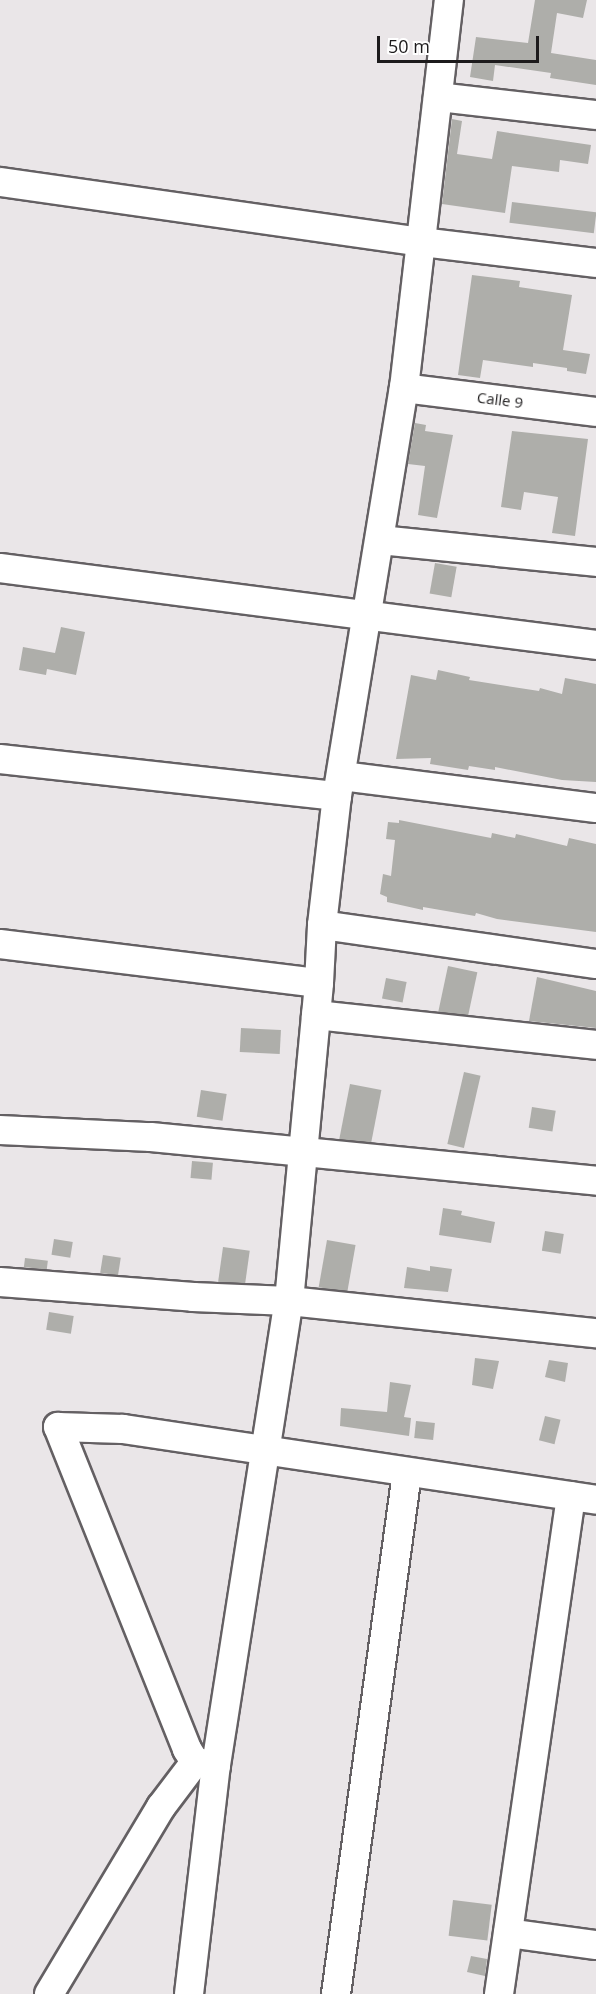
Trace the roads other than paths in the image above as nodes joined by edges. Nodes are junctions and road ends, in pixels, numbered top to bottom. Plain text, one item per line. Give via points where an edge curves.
1 (449, 0) edge
2 (438, 97) junction
3 (596, 115) edge
4 (0, 182) edge
5 (422, 242) junction
6 (596, 263) edge
7 (404, 388) junction
8 (596, 412) edge
9 (380, 540) junction
10 (596, 562) edge
11 (0, 568) edge
12 (368, 616) junction
13 (596, 645) edge
14 (0, 759) edge
15 (340, 786) junction
16 (596, 808) edge
17 (322, 925) junction
18 (0, 944) edge
19 (596, 964) edge
20 (319, 983) junction
21 (316, 1015) junction
22 (596, 1045) edge
23 (0, 1130) edge
24 (302, 1150) junction
25 (596, 1181) edge
26 (0, 1282) edge
27 (289, 1301) junction
28 (596, 1333) edge
29 (267, 1452) junction
30 (407, 1473) junction
31 (584, 1498) edge
32 (206, 1763) junction
33 (508, 1933) junction
34 (596, 1945) edge
35 (49, 1994) edge
36 (189, 1994) edge
37 (336, 1994) edge
38 (499, 1994) edge

1 - 2 street
2 - 3 street
2 - 5 street
4 - 5 street
5 - 6 street
5 - 7 street
7 - 8 street, Calle 9
7 - 9 street
9 - 10 street
9 - 12 street
11 - 12 street
12 - 13 street
12 - 15 street
14 - 15 street
15 - 16 street
15 - 17 street
17 - 19 street
17 - 20 street
18 - 20 street
20 - 21 street
21 - 22 street
21 - 24 street
23 - 24 street
24 - 25 street
24 - 27 street
26 - 27 street via 181,1297
27 - 28 street
27 - 29 street
29 - 30 street
29 - 32 street
29 - 32 street via 123,1430 58,1427 183,1739
30 - 31 street
30 - 37 street
31 - 33 street
32 - 35 street via 161,1807
32 - 36 street
33 - 34 street
33 - 38 street

